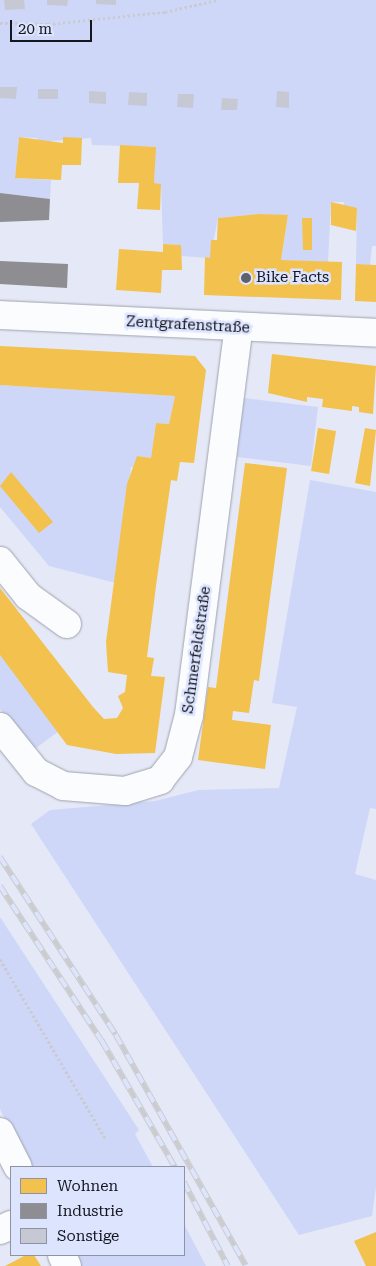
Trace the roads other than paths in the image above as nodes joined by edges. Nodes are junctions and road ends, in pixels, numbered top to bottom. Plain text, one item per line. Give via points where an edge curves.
1 (0, 315) edge
2 (239, 327) junction
3 (376, 333) edge
4 (0, 561) edge
5 (67, 624) dead end
6 (0, 727) edge
7 (0, 1132) edge
8 (17, 1166) edge

1 - 2 street, Zentgrafenstraße
2 - 3 street, Zentgrafenstraße
2 - 6 street, Schmerfeldstraße via 189,715 178,757 160,780 125,791 63,786 36,772
4 - 5 street via 28,596
7 - 8 street

